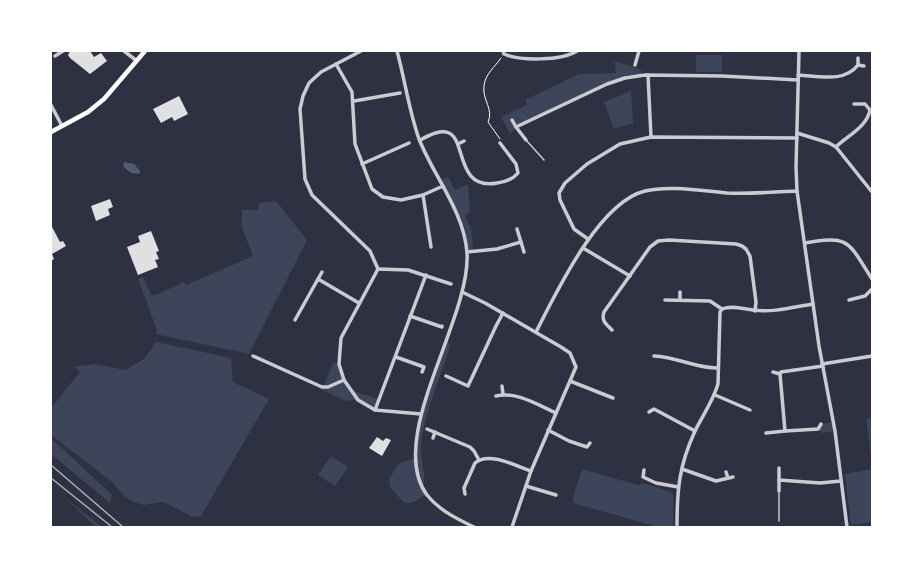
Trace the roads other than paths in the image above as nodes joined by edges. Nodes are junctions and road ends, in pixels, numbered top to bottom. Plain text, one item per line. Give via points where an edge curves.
1 (63, 51) edge
2 (124, 51) edge
3 (145, 51) edge
4 (361, 51) edge
5 (397, 51) edge
6 (577, 51) edge
7 (639, 51) edge
8 (799, 51) edge
9 (504, 52) edge
10 (55, 56) dead end
11 (858, 58) dead end
12 (137, 61) junction
13 (336, 64) junction
14 (635, 65) dead end
15 (858, 65) junction
16 (864, 66) dead end
17 (648, 75) junction
18 (798, 75) junction
19 (798, 80) junction
20 (400, 93) dead end
21 (354, 101) junction
22 (854, 104) dead end
23 (51, 105) edge
24 (870, 106) edge
25 (512, 120) dead end
26 (62, 126) junction
27 (516, 127) junction
28 (51, 132) edge
29 (797, 135) junction
30 (651, 137) junction
31 (420, 140) junction
32 (526, 140) joint
33 (464, 141) dead end
34 (410, 143) dead end
35 (500, 143) road end
36 (458, 144) junction
37 (836, 147) junction
38 (544, 160) dead end
39 (362, 164) junction
40 (443, 186) junction
41 (871, 189) edge
42 (797, 191) junction
43 (423, 195) junction
44 (517, 229) dead end
45 (588, 239) junction
46 (520, 242) junction
47 (805, 243) junction
48 (431, 247) dead end
49 (583, 248) junction
50 (467, 252) junction
51 (524, 252) dead end
52 (378, 269) junction
53 (322, 272) dead end
54 (426, 276) junction
55 (630, 276) junction
56 (872, 279) edge
57 (318, 280) junction
58 (451, 284) dead end
59 (872, 289) edge
60 (462, 292) junction
61 (680, 292) dead end
62 (665, 300) dead end
63 (680, 300) junction
64 (849, 300) dead end
65 (359, 303) junction
66 (813, 304) junction
67 (722, 309) junction
68 (755, 310) junction
69 (503, 313) junction
70 (410, 316) junction
71 (295, 320) dead end
72 (441, 328) dead end
73 (612, 330) dead end
74 (536, 332) junction
75 (252, 356) dead end
76 (396, 356) junction
77 (654, 356) dead end
78 (872, 356) edge
79 (823, 365) junction
80 (717, 368) junction
81 (422, 372) dead end
82 (773, 372) dead end
83 (780, 374) junction
84 (446, 376) dead end
85 (344, 380) junction
86 (570, 381) junction
87 (468, 386) junction
88 (502, 386) dead end
89 (473, 388) dead end
90 (503, 394) junction
91 (714, 395) junction
92 (496, 396) dead end
93 (613, 398) dead end
94 (375, 410) junction
95 (750, 410) dead end
96 (649, 412) dead end
97 (556, 413) junction
98 (420, 414) junction
99 (821, 424) dead end
100 (427, 429) dead end
101 (818, 429) junction
102 (548, 430) junction
103 (696, 431) junction
104 (785, 431) junction
105 (435, 432) junction
106 (766, 433) dead end
107 (822, 433) dead end
108 (433, 438) dead end
109 (590, 443) dead end
110 (479, 460) junction
111 (779, 468) dead end
112 (682, 469) junction
113 (644, 470) dead end
114 (531, 471) junction
115 (726, 472) dead end
116 (733, 477) dead end
117 (728, 478) junction
118 (779, 480) junction
119 (841, 481) junction
120 (526, 486) junction
121 (678, 487) junction
122 (779, 491) joint
123 (465, 494) dead end
124 (556, 495) dead end
125 (779, 521) dead end
126 (474, 527) edge
127 (512, 527) edge
128 (677, 527) edge
129 (847, 527) edge

1 - 10 street
2 - 12 street
3 - 12 main road
4 - 13 street
5 - 31 street
6 - 9 street via 539,59 512,57
7 - 14 street
8 - 18 street
11 - 15 street
12 - 26 main road via 88,112
13 - 21 street via 352,92
13 - 52 street via 320,72 309,83 303,96 300,109 305,180 312,195 370,251
15 - 16 street
15 - 18 street via 848,75 838,77
17 - 19 street
17 - 27 street via 625,78 607,84
17 - 30 street
18 - 19 street
19 - 29 street
20 - 21 street
21 - 39 street via 355,144
22 - 24 street
23 - 26 street
24 - 37 street via 867,118
25 - 27 street
26 - 28 main road
27 - 32 street
29 - 30 street
29 - 37 street
29 - 42 street
30 - 45 street via 609,149 562,186 559,193 566,215 574,228
31 - 36 street via 444,132 453,136
31 - 40 street
32 - 38 lane
33 - 36 street
34 - 39 street
35 - 36 street via 516,164 518,172 514,178 491,184 473,178 461,158
37 - 41 street
39 - 43 street via 372,189 383,197 401,200
40 - 43 street
40 - 50 street via 460,223
42 - 45 street via 644,191 618,205
42 - 47 street
43 - 48 street
44 - 46 street
45 - 49 street
46 - 50 street via 497,249
46 - 51 street
47 - 56 street via 828,239 845,242
47 - 66 street
49 - 55 street
49 - 74 street
50 - 60 street via 467,270
52 - 54 street via 408,270
52 - 65 street
53 - 57 street
54 - 58 street
54 - 70 street
55 - 68 street via 650,247 658,241 736,244 746,249 750,256
55 - 73 street via 603,317 604,322
57 - 65 street
57 - 71 street
59 - 64 street via 865,296
60 - 69 street
60 - 98 street
61 - 63 street
62 - 63 street
63 - 67 street via 710,301
65 - 85 street via 341,338 339,364
66 - 68 street
66 - 79 street
67 - 68 street via 732,307
67 - 80 street
69 - 74 street
69 - 87 street
70 - 72 street
70 - 76 street
74 - 86 street via 570,352 576,367
75 - 85 street via 322,386 334,385
76 - 81 street via 424,367
76 - 94 street
77 - 80 street via 668,356 708,368
78 - 79 street
79 - 83 street
79 - 119 street via 834,422
80 - 91 street via 718,384
82 - 83 street
83 - 104 street
84 - 87 street
85 - 94 street via 358,400
86 - 93 street
86 - 97 street
87 - 89 street
88 - 90 street
90 - 92 street
90 - 97 street via 516,396
91 - 95 street
91 - 103 street
94 - 98 street
96 - 103 street via 654,407
97 - 102 street
98 - 126 street via 416,458 427,494 446,513
99 - 101 street
100 - 105 street
101 - 104 street
101 - 107 street
102 - 109 street via 587,447
102 - 114 street
103 - 112 street
104 - 106 street
105 - 108 street
105 - 110 street via 470,447
110 - 114 street via 491,458
110 - 123 street via 464,488
111 - 118 street
112 - 117 street via 716,481
112 - 121 street
113 - 121 street via 642,478
114 - 120 street
115 - 117 street
116 - 117 street
118 - 119 street via 820,483
118 - 122 street
119 - 129 street
120 - 124 street
120 - 127 street
121 - 128 street
122 - 125 lane

